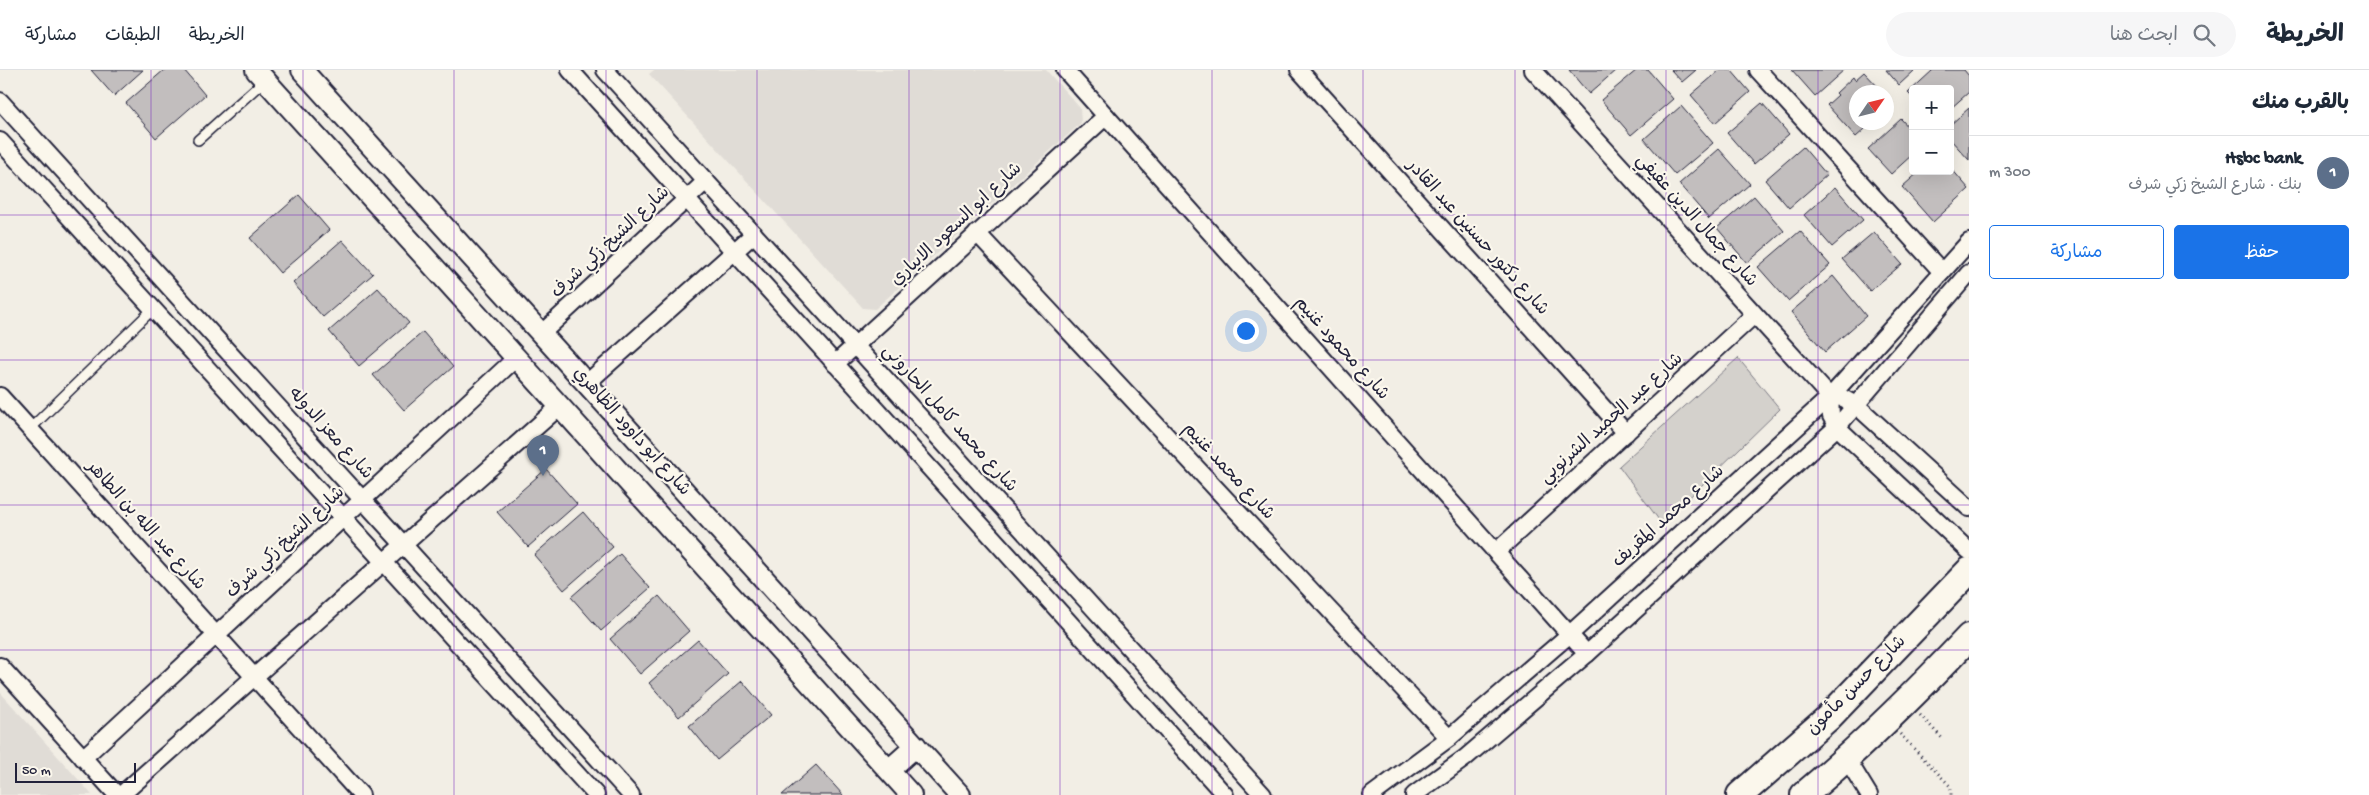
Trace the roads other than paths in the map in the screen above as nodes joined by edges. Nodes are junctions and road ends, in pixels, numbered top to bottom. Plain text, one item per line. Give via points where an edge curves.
1 (302, 70) edge
2 (570, 70) edge
3 (597, 70) edge
4 (605, 70) edge
5 (1064, 70) edge
6 (1299, 70) edge
7 (1533, 70) edge
8 (1758, 70) edge
9 (260, 75) edge
10 (582, 84) junction
11 (0, 101) edge
12 (1106, 116) junction
13 (198, 140) dead end
14 (0, 141) edge
15 (706, 181) junction
16 (687, 199) junction
17 (754, 234) junction
18 (977, 234) junction
19 (1969, 242) edge
20 (734, 252) junction
21 (1942, 272) junction
22 (1969, 273) edge
23 (153, 309) junction
24 (1754, 315) junction
25 (542, 333) junction
26 (855, 345) junction
27 (516, 358) junction
28 (835, 364) junction
29 (587, 383) junction
30 (0, 396) edge
31 (1830, 397) junction
32 (1856, 405) junction
33 (560, 406) junction
34 (1837, 426) junction
35 (30, 429) junction
36 (1626, 433) junction
37 (362, 500) junction
38 (1969, 508) edge
39 (343, 518) junction
40 (404, 545) junction
41 (1969, 551) edge
42 (1496, 552) junction
43 (384, 562) junction
44 (1969, 571) edge
45 (1570, 634) junction
46 (216, 635) junction
47 (1969, 637) edge
48 (1587, 654) junction
49 (0, 666) edge
50 (254, 677) junction
51 (1449, 738) junction
52 (916, 746) junction
53 (84, 758) junction
54 (1847, 759) junction
55 (889, 770) junction
56 (117, 795) edge
57 (121, 795) edge
58 (361, 795) edge
59 (596, 795) edge
60 (631, 795) edge
61 (912, 795) edge
62 (960, 795) edge
63 (1225, 795) edge
64 (1263, 795) edge
65 (1372, 795) edge
66 (1414, 795) edge
67 (1740, 795) edge
68 (1804, 795) edge
69 (1869, 795) edge

1 - 25 street, شارع ابو داوود الظاهري
2 - 10 street
3 - 10 street
4 - 15 street, شارع محمد كامل الحاروني
5 - 12 street, شارع محمود غنيم
6 - 36 street, شارع دكتور حسنين عبد القادر
7 - 24 street, شارع جمال الدين عفيفي
8 - 21 street
9 - 13 lane
9 - 27 street, شارع ابو داوود الظاهري
10 - 16 street
11 - 37 street, شارع معز الدوله
12 - 18 street, شارع ابو السعود الابياري
12 - 42 street, شارع محمود غنيم
14 - 23 street
15 - 16 street, شارع الشيخ زكي شرف
15 - 17 street, شارع محمد كامل الحاروني
16 - 20 street
16 - 25 street, شارع الشيخ زكي شرف
17 - 20 street
17 - 26 street, شارع محمد كامل الحاروني
18 - 26 street, شارع ابو السعود الابياري
18 - 51 street, شارع محمد غنيم
19 - 21 street, شارع محمد المقريف
20 - 28 street
20 - 29 street
21 - 31 street, شارع محمد المقريف
22 - 32 street
23 - 35 lane
23 - 39 street
24 - 31 street, شارع جمال الدين عفيفي
24 - 36 street, شارع عبد الحميد الشرنوبي
25 - 29 street, شارع ابو داوود الظاهري
26 - 28 street, شارع ابو السعود الابياري
26 - 64 street, شارع محمد كامل الحاروني
27 - 33 street, شارع ابو داوود الظاهري
27 - 37 street, شارع الشيخ زكي شرف
28 - 63 street
29 - 52 street, شارع ابو داوود الظاهري
30 - 35 street, شارع عبد الله بن الطاهر
31 - 32 street via 1843,398
31 - 34 street via 1830,410
31 - 45 street, شارع محمد المقريف
32 - 34 street
32 - 38 street
33 - 40 street
33 - 55 street, شارع ابو داوود الظاهري
34 - 41 street
34 - 48 street
35 - 46 street, شارع عبد الله بن الطاهر
36 - 42 street, شارع عبد الحميد الشرنوبي
37 - 39 street, شارع الشيخ زكي شرف
37 - 40 street, شارع معز الدوله
39 - 43 street
39 - 46 street, شارع الشيخ زكي شرف
40 - 43 street
40 - 60 street, شارع معز الدوله
42 - 45 street, شارع محمود غنيم
43 - 50 street
43 - 59 street
44 - 67 main road, شارع حسن مأمون via 1828,718
45 - 48 street, شارع محمود غنيم
45 - 51 street, شارع محمد المقريف
46 - 50 street, شارع عبد الله بن الطاهر
46 - 53 street, شارع الشيخ زكي شرف
47 - 54 main road
48 - 66 street via 1465,758
49 - 53 street
50 - 57 street
50 - 58 street, شارع عبد الله بن الطاهر
51 - 65 street, شارع محمد المقريف
52 - 55 street
52 - 62 street, شارع ابو داوود الظاهري
53 - 56 street
54 - 68 main road
54 - 69 street
55 - 61 street, شارع ابو داوود الظاهري

